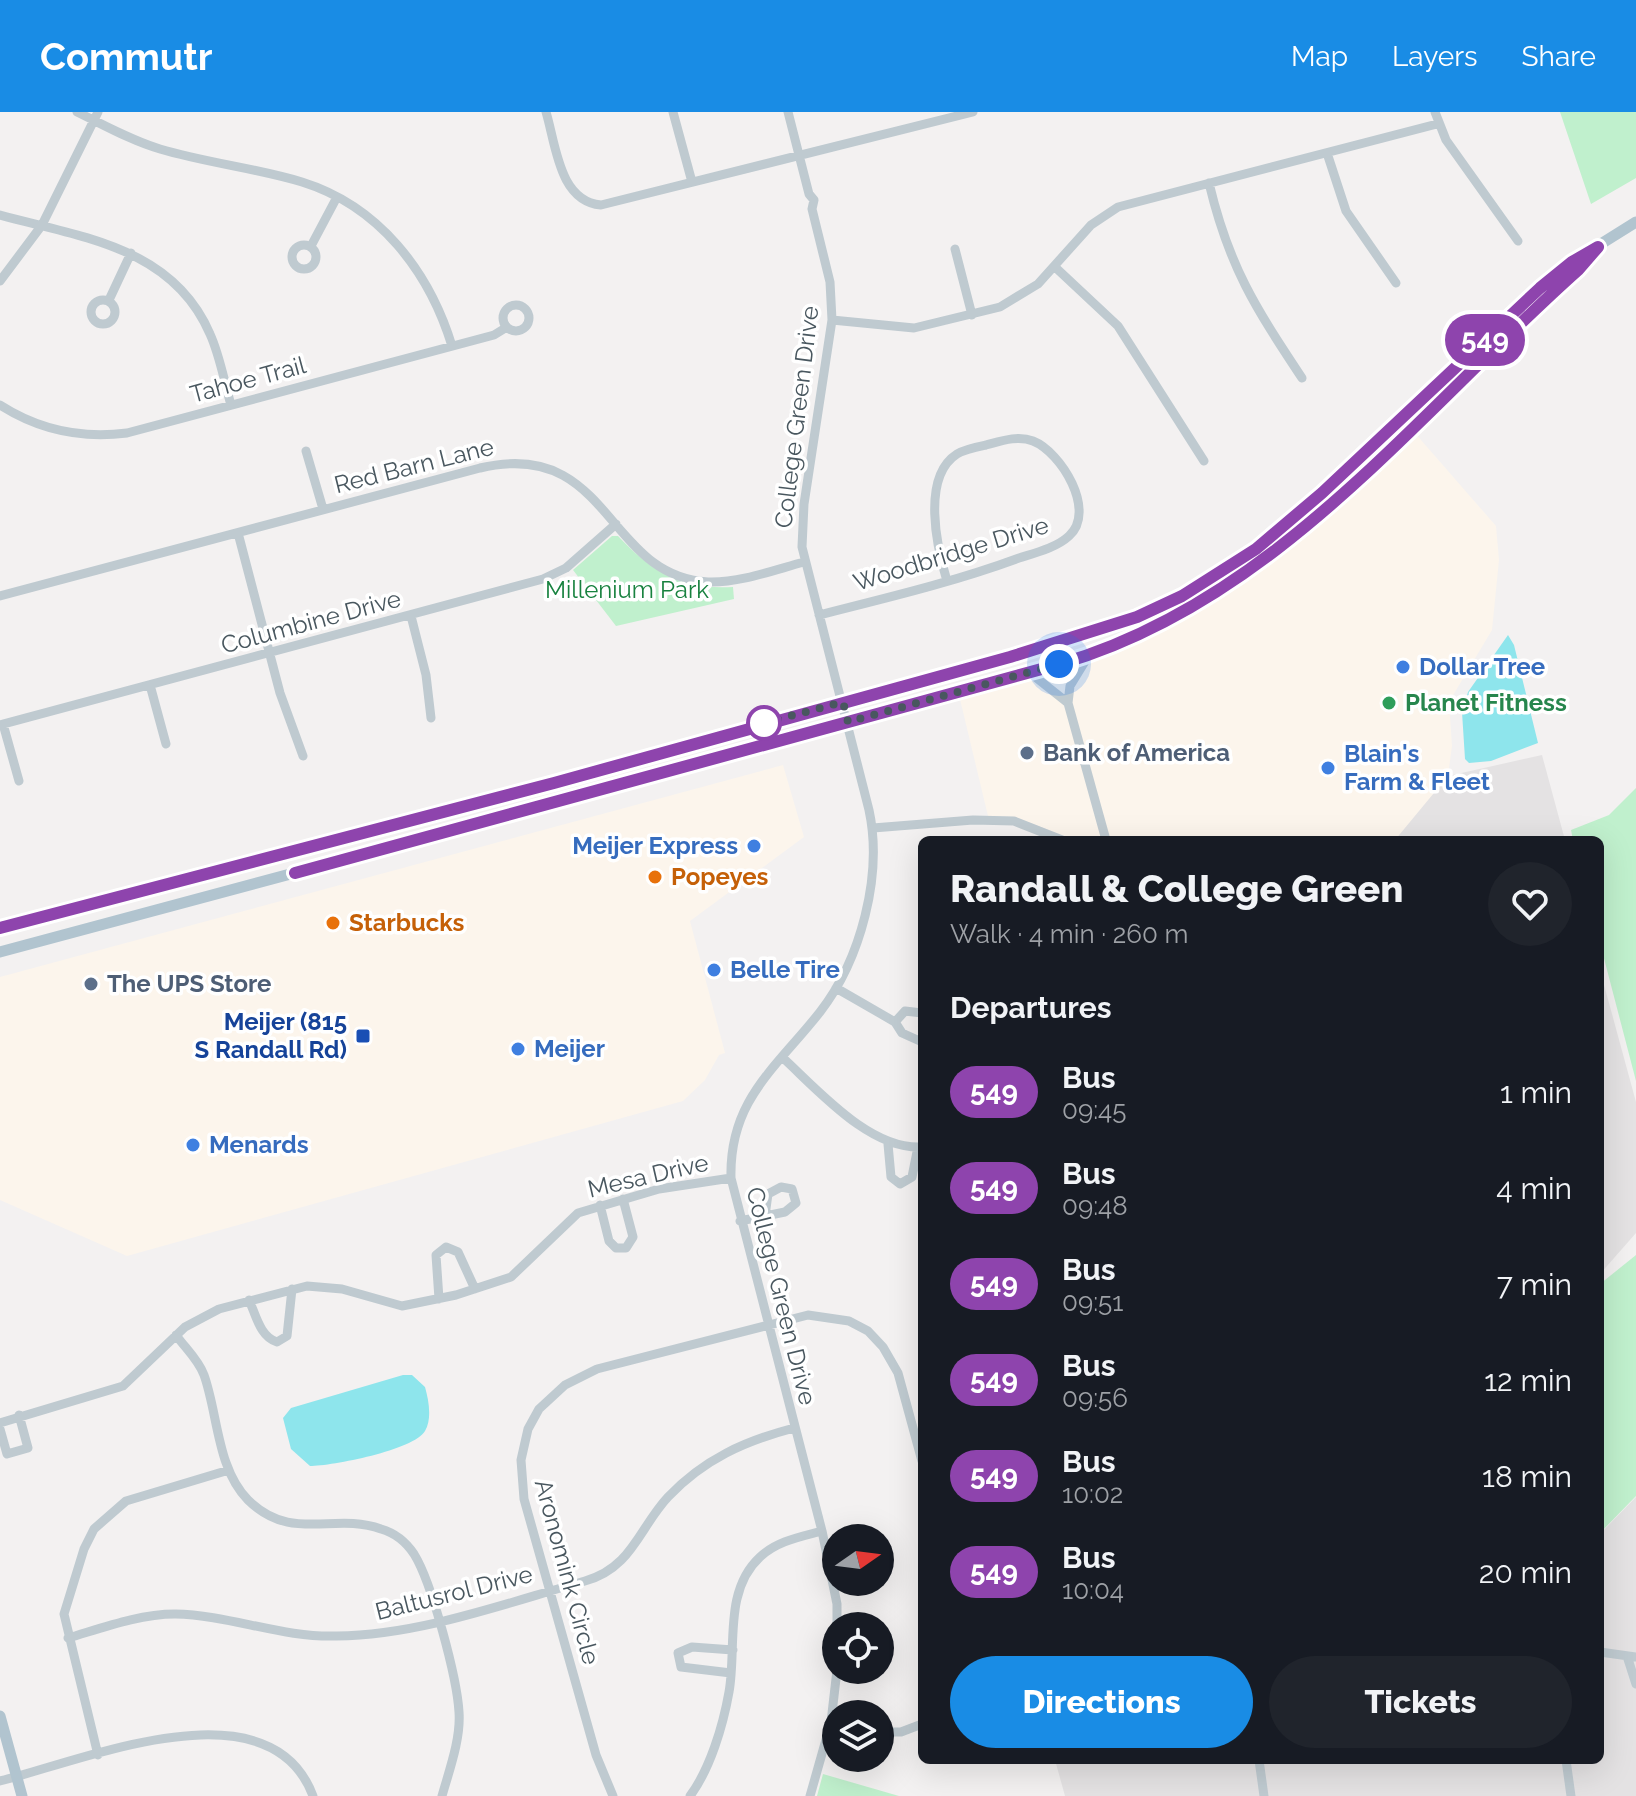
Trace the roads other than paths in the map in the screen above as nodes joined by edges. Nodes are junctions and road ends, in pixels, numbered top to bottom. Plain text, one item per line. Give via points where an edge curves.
1 (77, 112) edge
2 (546, 112) edge
3 (673, 112) edge
4 (788, 112) edge
5 (973, 112) edge
6 (1435, 112) edge
7 (96, 116) edge
8 (1437, 124) junction
9 (1327, 153) junction
10 (799, 156) junction
11 (692, 182) junction
12 (1209, 183) junction
13 (337, 197) junction
14 (0, 215) edge
15 (1636, 222) edge
16 (42, 225) junction
17 (1518, 241) dead end
18 (311, 246) dead end
19 (1598, 247) junction
20 (955, 249) dead end
21 (131, 253) junction
22 (1055, 267) junction
23 (0, 281) edge
24 (1396, 283) dead end
25 (109, 300) dead end
26 (972, 315) junction
27 (832, 320) junction
28 (507, 327) dead end
29 (452, 346) junction
30 (1302, 378) dead end
31 (0, 405) edge
32 (231, 405) junction
33 (306, 451) dead end
34 (1204, 461) dead end
35 (323, 509) junction
36 (616, 524) junction
37 (238, 533) junction
38 (804, 562) junction
39 (947, 581) junction
40 (0, 596) edge
41 (819, 615) junction
42 (411, 616) junction
43 (269, 653) junction
44 (1089, 655) junction
45 (1029, 672) junction
46 (150, 685) junction
47 (843, 702) junction
48 (1068, 703) junction
49 (431, 718) dead end
50 (848, 722) junction
51 (2, 724) edge
52 (166, 744) dead end
53 (303, 756) dead end
54 (19, 781) dead end
55 (873, 828) junction
56 (1052, 836) edge
57 (1105, 836) edge
58 (0, 928) edge
59 (0, 952) edge
60 (836, 988) junction
61 (918, 1013) edge
62 (895, 1022) junction
63 (918, 1040) edge
64 (782, 1057) junction
65 (888, 1144) junction
66 (918, 1147) edge
67 (918, 1154) edge
68 (731, 1178) junction
69 (623, 1199) junction
70 (600, 1205) junction
71 (765, 1216) dead end
72 (740, 1221) junction
73 (292, 1289) junction
74 (475, 1289) junction
75 (439, 1299) junction
76 (249, 1300) junction
77 (767, 1324) junction
78 (176, 1335) junction
79 (19, 1415) junction
80 (0, 1426) edge
81 (794, 1428) junction
82 (918, 1446) edge
83 (229, 1470) junction
84 (822, 1531) joint
85 (550, 1590) junction
86 (438, 1621) junction
87 (68, 1638) junction
88 (733, 1650) junction
89 (1604, 1652) edge
90 (1632, 1656) edge
91 (731, 1673) junction
92 (1636, 1684) edge
93 (0, 1716) edge
94 (918, 1726) edge
95 (894, 1732) edge
96 (98, 1755) junction
97 (822, 1760) edge
98 (1260, 1764) edge
99 (1567, 1764) edge
100 (17, 1777) junction
101 (0, 1781) edge
102 (22, 1796) edge
103 (313, 1796) edge
104 (442, 1796) edge
105 (613, 1796) edge
106 (690, 1796) edge
107 (810, 1796) edge
108 (1264, 1796) edge
109 (1571, 1796) edge

1 - 7 street
2 - 11 street via 569,187 587,202 611,203
3 - 11 street
4 - 10 street, College Green Drive
5 - 10 street
6 - 8 street
7 - 13 street via 158,149 304,183
7 - 16 street
8 - 9 street
8 - 17 street
9 - 12 street
9 - 24 street via 1346,211
10 - 11 street
10 - 27 street, College Green Drive via 814,200
12 - 22 street via 1118,207 1091,225
12 - 30 street via 1236,273
13 - 18 street
13 - 29 street via 407,255 432,294
14 - 16 street
15 - 19 main road
16 - 21 street
16 - 23 street
19 - 44 main road via 1278,551 1188,612
19 - 47 main road via 1540,288 1322,493 1231,568 1122,623
20 - 26 street
21 - 25 street
21 - 32 street via 171,279 196,308 211,335
22 - 26 street via 1014,301
22 - 34 street via 1118,326
26 - 27 street via 914,328
27 - 38 street, College Green Drive via 804,504
28 - 29 street, Tahoe Trail via 499,334
29 - 32 street, Tahoe Trail
31 - 32 street, Tahoe Trail via 52,430 97,435 127,433
33 - 35 street
35 - 36 street, Red Barn Lane via 492,466 527,463 576,482
35 - 37 street, Red Barn Lane
36 - 38 street, Red Barn Lane via 650,559 688,578 726,581
36 - 42 street, Columbine Drive via 554,575
37 - 40 street, Red Barn Lane
37 - 43 street
38 - 41 street, College Green Drive
39 - 39 street, Woodbridge Drive via 934,519 941,474 955,455 1013,438 1035,441 1071,482 1080,501 1073,533 1058,544
39 - 41 street, Woodbridge Drive
41 - 47 street, College Green Drive
42 - 43 street, Columbine Drive
42 - 49 street
43 - 46 street, Columbine Drive
43 - 53 street
44 - 45 main road
44 - 48 street via 1070,686
45 - 48 street
45 - 50 main road
46 - 51 street, Columbine Drive
46 - 52 street
47 - 50 street, College Green Drive
47 - 58 main road via 467,807
48 - 57 street
50 - 55 street, College Green Drive
50 - 59 main road
51 - 54 street
55 - 56 street via 1014,821
55 - 60 street, College Green Drive via 862,926
60 - 62 street
60 - 64 street, College Green Drive
61 - 62 street via 905,1011
62 - 63 street via 902,1033
64 - 65 street
64 - 68 street, College Green Drive via 740,1116 730,1148
65 - 66 street
65 - 67 street via 891,1177 900,1184 912,1177
68 - 69 street, Mesa Drive
68 - 72 street, College Green Drive
69 - 70 street, Mesa Drive
69 - 70 street via 633,1237 626,1248 609,1241
70 - 74 street, Mesa Drive via 568,1219 511,1277
71 - 72 street
72 - 77 street, College Green Drive
73 - 75 street, Mesa Drive via 326,1286 402,1306
73 - 76 street, Mesa Drive
73 - 76 street via 287,1336 277,1342 268,1339
74 - 75 street, Mesa Drive
74 - 75 street via 458,1252 446,1247 436,1255
76 - 78 street, Mesa Drive via 206,1314
77 - 81 street, College Green Drive
77 - 82 street, Aronomink Circle via 819,1315 868,1331 898,1373
77 - 85 street, Aronomink Circle via 588,1373 539,1409 528,1429 521,1473
78 - 79 street, Mesa Drive via 123,1386
78 - 83 street via 205,1378
79 - 80 street, Mesa Drive
79 - 80 street, Mesa Drive via 28,1448 7,1454
81 - 84 street, College Green Drive
81 - 85 street, Baltusrol Drive via 744,1443 707,1463 668,1497 634,1549 614,1567
83 - 86 street via 246,1499 276,1520 303,1527 369,1526 402,1539 424,1574
83 - 87 street via 143,1494 109,1513 94,1529 69,1587 64,1614
84 - 88 street via 777,1545 748,1571 735,1605
85 - 86 street, Baltusrol Drive
85 - 105 street, Aronomink Circle via 596,1755
86 - 87 street, Baltusrol Drive via 333,1637 173,1614
86 - 104 street via 459,1714
87 - 96 street
88 - 91 street
88 - 91 street via 692,1647 678,1653 681,1667
89 - 90 street
90 - 92 street
91 - 106 street via 720,1724
93 - 100 main road
94 - 95 street
96 - 100 street
96 - 103 street via 183,1734 234,1737 264,1745 287,1759
97 - 107 street
98 - 108 street
99 - 109 street
100 - 101 street
100 - 102 main road

